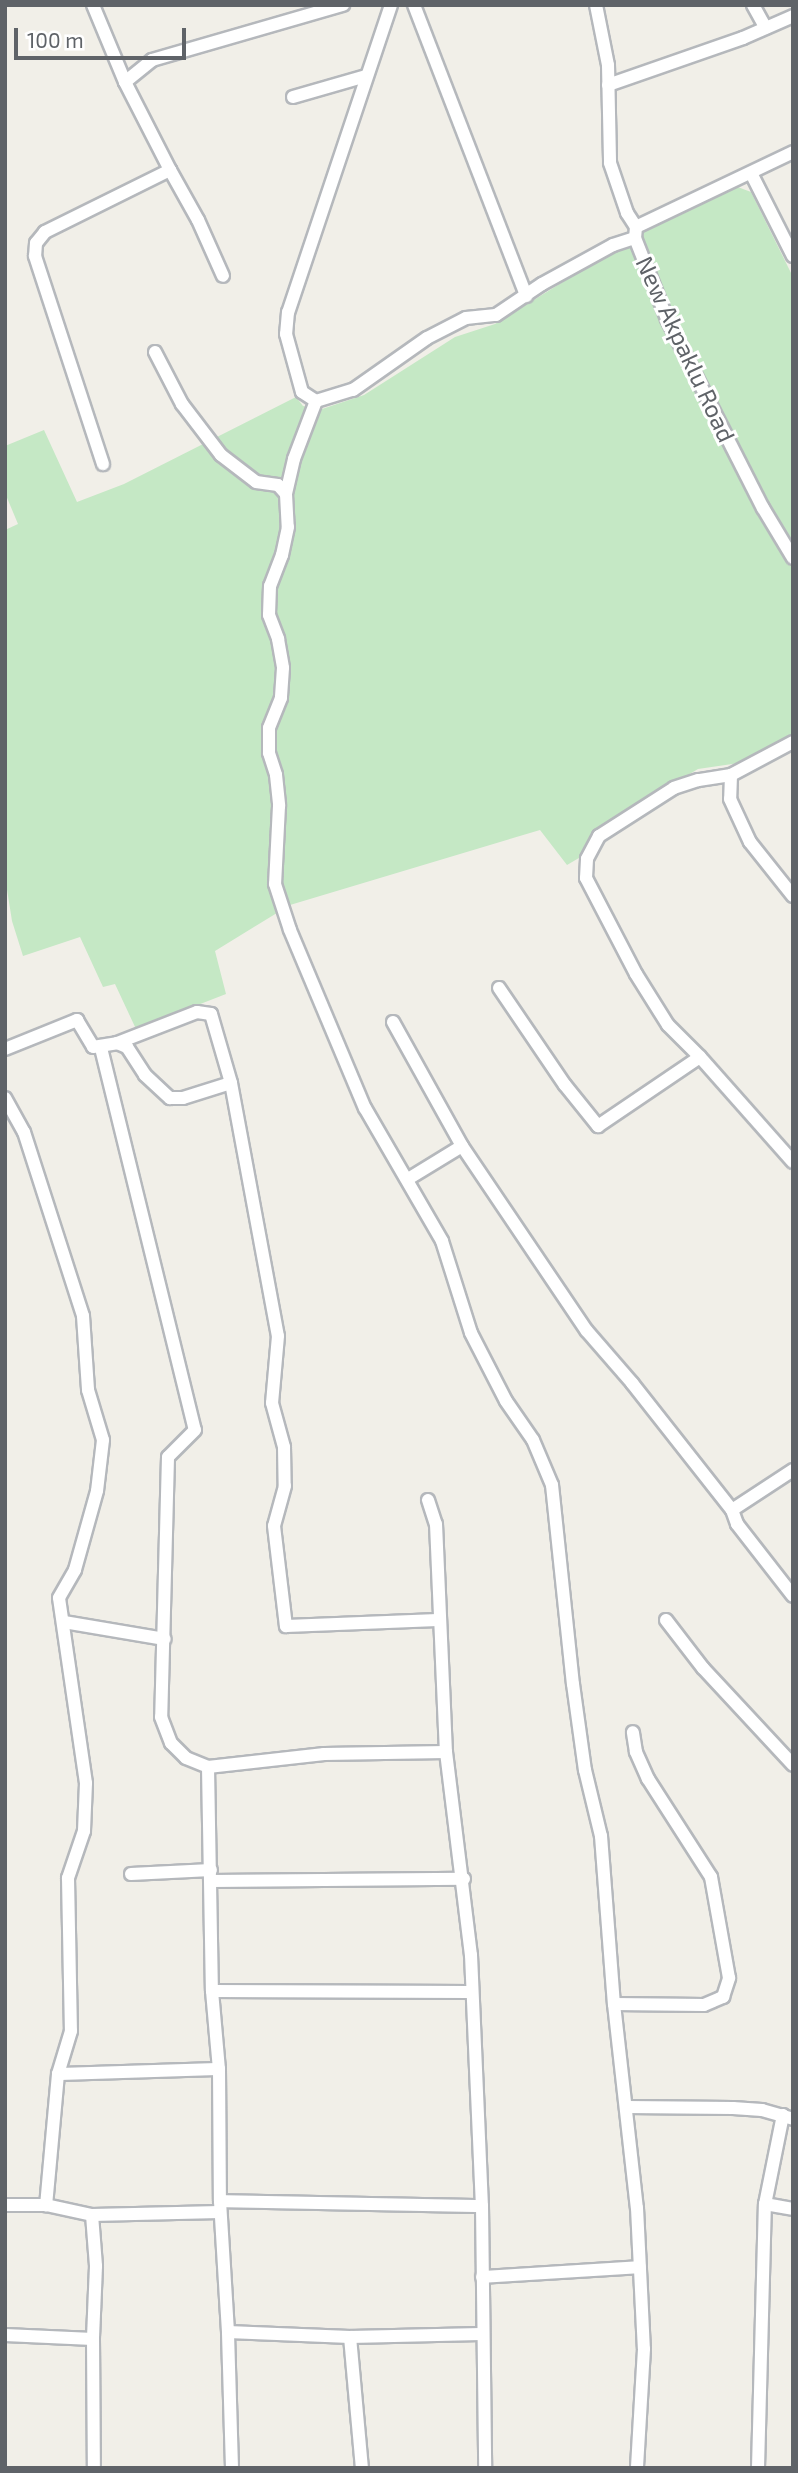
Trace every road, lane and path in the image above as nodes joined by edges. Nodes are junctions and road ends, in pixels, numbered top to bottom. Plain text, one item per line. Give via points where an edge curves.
1 (93, 5) edge
2 (343, 5) edge
3 (391, 5) edge
4 (414, 5) edge
5 (596, 5) edge
6 (753, 5) edge
7 (793, 16) edge
8 (766, 28) junction
9 (366, 76) junction
10 (125, 82) junction
11 (608, 85) junction
12 (293, 97) dead end
13 (793, 152) edge
14 (170, 170) junction
15 (751, 173) junction
16 (635, 232) junction
17 (793, 256) edge
18 (223, 276) dead end
19 (526, 296) junction
20 (155, 352) dead end
21 (316, 401) junction
22 (103, 464) dead end
23 (286, 494) junction
24 (793, 558) edge
25 (793, 742) edge
26 (731, 775) junction
27 (793, 896) edge
28 (499, 988) dead end
29 (393, 1022) dead end
30 (117, 1043) junction
31 (101, 1048) junction
32 (5, 1049) edge
33 (700, 1057) junction
34 (231, 1083) junction
35 (5, 1098) edge
36 (461, 1146) junction
37 (793, 1162) edge
38 (408, 1179) junction
39 (793, 1470) edge
40 (428, 1500) dead end
41 (732, 1510) junction
42 (793, 1596) edge
43 (439, 1620) junction
44 (666, 1620) dead end
45 (64, 1622) junction
46 (165, 1639) junction
47 (633, 1732) dead end
48 (446, 1752) junction
49 (793, 1765) edge
50 (208, 1767) junction
51 (131, 1874) dead end
52 (211, 1876) junction
53 (464, 1879) junction
54 (212, 1992) junction
55 (470, 1992) junction
56 (614, 2004) junction
57 (219, 2069) junction
58 (58, 2074) junction
59 (627, 2107) junction
60 (788, 2117) edge
61 (5, 2204) edge
62 (765, 2204) junction
63 (46, 2205) junction
64 (220, 2206) junction
65 (482, 2206) junction
66 (793, 2209) edge
67 (92, 2215) junction
68 (640, 2267) junction
69 (482, 2277) junction
70 (228, 2332) junction
71 (481, 2334) junction
72 (5, 2335) edge
73 (349, 2337) junction
74 (93, 2339) junction
75 (94, 2468) edge
76 (232, 2468) edge
77 (362, 2468) edge
78 (485, 2468) edge
79 (637, 2468) edge
80 (758, 2468) edge

1 - 10 street
2 - 10 street via 152,60
3 - 9 street
4 - 19 street
5 - 11 street, New Akpaklu Road
6 - 8 street
7 - 8 street
8 - 11 street
9 - 12 street
9 - 21 street via 288,312 286,334 294,370 302,392
10 - 14 street
11 - 16 street, New Akpaklu Road via 611,163
13 - 15 street
14 - 18 street
14 - 22 street via 45,232 36,243 35,256
15 - 16 street
15 - 17 street
16 - 19 street
16 - 24 street, New Akpaklu Road via 667,319
19 - 21 street via 496,315 466,318 427,338 352,390
20 - 23 street via 182,404 220,455 256,482 278,485
21 - 23 street
23 - 38 street via 288,527 269,596 269,615 283,668 281,698 269,728 278,806 275,884 365,1108
25 - 26 street
26 - 27 street via 730,800 750,842
26 - 33 street via 674,788 599,836 587,859 586,878 636,974 668,1026
28 - 33 street via 598,1126
29 - 36 street
30 - 31 street
30 - 34 street via 127,1047 145,1075 170,1098
30 - 34 street via 197,1012 211,1014
31 - 32 street via 93,1047 77,1020
31 - 46 street via 195,1430 168,1457
33 - 37 street
34 - 43 street via 278,1336 272,1403 284,1447 285,1486 274,1525 286,1626
35 - 45 street via 24,1132 83,1316 88,1390 103,1440 97,1491 75,1570 59,1598
36 - 38 street
36 - 41 street via 587,1331
38 - 56 street via 442,1241 471,1333 506,1401 533,1440 552,1485 573,1684 601,1836
39 - 41 street
40 - 43 street via 436,1524
41 - 42 street via 737,1524
43 - 48 street
44 - 49 street via 703,1668
45 - 46 street
45 - 58 street via 86,1783 84,1831 68,1878 71,2031
46 - 50 street via 161,1717 171,1743 186,1758
47 - 56 street via 648,1779 711,1877 729,1978 723,1997 704,2005
48 - 50 street via 324,1754
48 - 53 street
50 - 52 street
51 - 52 street
52 - 53 street
52 - 54 street
53 - 55 street
54 - 55 street
54 - 57 street
55 - 65 street
56 - 59 street
57 - 58 street
57 - 64 street
58 - 63 street
59 - 60 street via 733,2108
59 - 68 street
60 - 62 street
61 - 63 street
62 - 66 street
62 - 80 street
63 - 67 street
64 - 65 street
64 - 67 street
64 - 70 street
65 - 69 street
67 - 74 street via 96,2266
68 - 69 street
68 - 79 street via 644,2349
69 - 71 street
70 - 73 street
70 - 76 street
71 - 73 street
71 - 78 street
72 - 74 street
73 - 77 street
74 - 75 street

